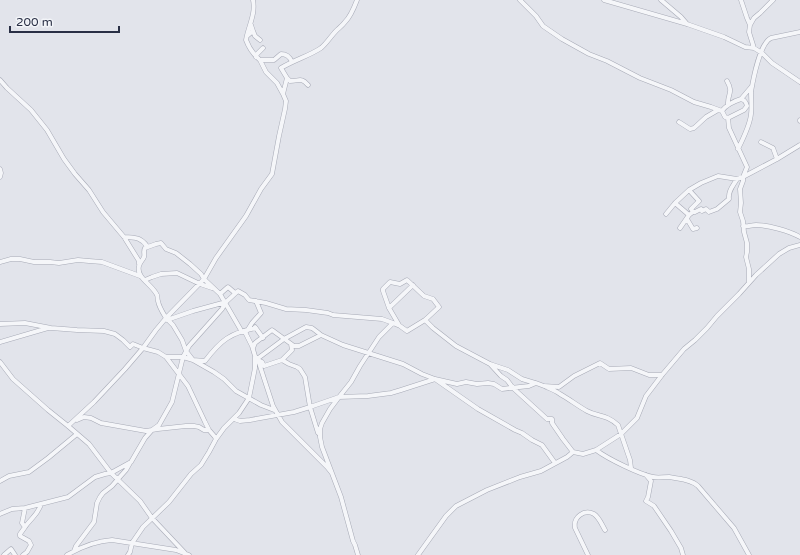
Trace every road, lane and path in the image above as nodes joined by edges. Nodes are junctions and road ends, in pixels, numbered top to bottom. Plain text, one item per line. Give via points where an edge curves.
1 (253, 0) edge
2 (357, 0) edge
3 (520, 0) edge
4 (604, 0) edge
5 (661, 0) edge
6 (741, 0) edge
7 (773, 0) edge
8 (687, 24) junction
9 (251, 25) junction
10 (750, 25) junction
11 (800, 32) edge
12 (251, 34) junction
13 (260, 40) dead end
14 (263, 48) dead end
15 (754, 48) junction
16 (762, 53) junction
17 (255, 55) junction
18 (260, 60) junction
19 (292, 62) junction
20 (0, 80) edge
21 (288, 81) junction
22 (727, 81) dead end
23 (800, 82) edge
24 (277, 83) junction
25 (308, 85) dead end
26 (753, 85) junction
27 (283, 94) junction
28 (741, 99) junction
29 (728, 105) junction
30 (720, 111) junction
31 (728, 118) junction
32 (679, 122) dead end
33 (761, 142) dead end
34 (800, 145) edge
35 (738, 149) junction
36 (777, 159) junction
37 (0, 169) edge
38 (0, 177) edge
39 (743, 177) junction
40 (737, 179) junction
41 (689, 190) junction
42 (675, 203) junction
43 (666, 214) dead end
44 (690, 215) junction
45 (743, 226) junction
46 (680, 228) dead end
47 (697, 228) dead end
48 (124, 237) junction
49 (800, 237) edge
50 (800, 245) edge
51 (147, 246) junction
52 (0, 262) edge
53 (139, 267) junction
54 (141, 276) junction
55 (204, 279) junction
56 (145, 280) junction
57 (749, 282) junction
58 (200, 284) junction
59 (413, 285) junction
60 (214, 288) junction
61 (234, 293) junction
62 (220, 294) junction
63 (256, 301) junction
64 (226, 302) junction
65 (389, 308) junction
66 (166, 320) junction
67 (425, 320) junction
68 (393, 323) junction
69 (0, 324) edge
70 (251, 324) junction
71 (400, 326) junction
72 (51, 328) junction
73 (256, 328) junction
74 (245, 331) junction
75 (321, 335) junction
76 (263, 338) junction
77 (284, 339) junction
78 (0, 342) edge
79 (291, 344) junction
80 (143, 348) junction
81 (186, 352) junction
82 (370, 352) junction
83 (166, 357) junction
84 (183, 358) junction
85 (256, 358) junction
86 (193, 360) junction
87 (282, 360) junction
88 (0, 362) edge
89 (490, 364) junction
90 (179, 375) junction
91 (662, 375) junction
92 (435, 379) junction
93 (536, 383) junction
94 (544, 386) junction
95 (512, 388) junction
96 (339, 397) junction
97 (249, 398) junction
98 (310, 408) junction
99 (276, 412) junction
100 (234, 419) junction
101 (73, 422) junction
102 (68, 426) junction
103 (152, 430) junction
104 (209, 430) junction
105 (77, 434) junction
106 (621, 434) junction
107 (320, 437) junction
108 (216, 439) junction
109 (596, 450) junction
110 (574, 452) junction
111 (131, 462) junction
112 (555, 463) junction
113 (631, 468) junction
114 (111, 472) junction
115 (331, 472) junction
116 (646, 475) junction
117 (118, 479) junction
118 (0, 481) edge
119 (41, 504) junction
120 (25, 508) junction
121 (0, 514) edge
122 (152, 518) junction
123 (25, 527) junction
124 (605, 530) dead end
125 (132, 543) junction
126 (73, 553) edge
127 (187, 554) edge
128 (4, 555) edge
129 (15, 555) edge
130 (23, 555) edge
131 (67, 555) edge
132 (128, 555) edge
133 (358, 555) edge
134 (418, 555) edge
135 (588, 555) edge
136 (683, 555) edge
137 (749, 555) edge

1 - 9 street
2 - 19 street via 348,19 322,47
3 - 30 street via 543,26 589,54 694,102
4 - 8 street
5 - 8 street
6 - 10 street
7 - 10 street
8 - 15 street via 745,47
9 - 12 street
9 - 12 street
10 - 15 street
11 - 16 street via 771,38 765,44
12 - 13 street
12 - 17 street via 246,40
14 - 17 street
15 - 16 street
16 - 23 street
16 - 26 street via 756,65
17 - 18 street
18 - 19 street via 274,60 284,54 290,57
18 - 24 street via 266,72
19 - 21 street via 282,68
20 - 48 street via 43,125 64,159
21 - 24 street via 281,85
21 - 25 street via 303,80
21 - 27 street
22 - 29 street via 731,91
24 - 27 street
26 - 28 street
26 - 35 street via 751,115
27 - 55 street via 286,102 272,174
28 - 29 street
28 - 31 street via 747,106
29 - 30 street
30 - 31 street
30 - 32 street via 706,117 694,128 690,129
31 - 35 street via 729,128
33 - 36 street via 773,148
34 - 36 street
35 - 39 street via 747,167
36 - 39 street
37 - 38 street
39 - 40 street
39 - 45 street via 740,212
40 - 41 street via 718,176
40 - 44 street via 728,195 729,200 709,212 701,209
41 - 42 street
41 - 44 street via 699,201 691,209
42 - 43 street
42 - 44 street
44 - 46 street
44 - 47 street via 693,230
45 - 49 street via 767,226
45 - 57 street via 747,243
48 - 51 street via 139,238
48 - 53 street via 139,261
50 - 57 street via 779,254
51 - 53 street
51 - 55 street via 161,243 190,264
52 - 54 street via 11,259 59,263 78,260 102,262
53 - 54 street
54 - 56 street
55 - 58 street
55 - 60 street
56 - 58 street via 161,274 177,273
56 - 66 street via 157,295
57 - 91 street
58 - 60 street
58 - 66 street
59 - 65 street
59 - 65 street via 408,280 400,284 389,283 382,290
59 - 67 street via 424,296 433,299 439,307
60 - 62 street
61 - 62 street via 228,287
61 - 63 street via 239,291 249,300
61 - 64 street
62 - 64 street
63 - 68 street via 286,309 333,316 382,319
63 - 70 street via 261,313
64 - 66 street via 192,310
64 - 74 street
64 - 81 street
65 - 71 street
66 - 80 street
66 - 81 street via 173,325
67 - 71 street via 407,331
67 - 89 street via 456,346
68 - 71 street
68 - 82 street via 379,337
69 - 72 street via 25,323
70 - 73 street
70 - 74 street
72 - 78 street
72 - 80 street via 109,332 130,347 133,344
73 - 74 street
73 - 76 street
74 - 85 street
74 - 86 street via 222,342 205,360
75 - 77 street via 306,327
75 - 79 street via 299,346
75 - 82 street via 343,345
76 - 77 street via 272,330
76 - 85 street via 255,343 253,349
77 - 79 street
77 - 85 street
79 - 87 street via 292,350
80 - 83 street
80 - 101 street via 126,370
81 - 84 street
81 - 86 street
82 - 92 street
82 - 96 street
83 - 84 street
83 - 90 street
84 - 86 street
84 - 90 street
85 - 87 street via 264,366
85 - 97 street
85 - 99 street
86 - 97 street
87 - 98 street via 300,369 305,377
88 - 102 street via 13,379
89 - 93 street
89 - 95 street
90 - 103 street via 172,402 159,426
90 - 104 street via 188,386
91 - 94 street via 649,375 631,368 609,369 600,363 559,387
91 - 106 street via 646,396 637,418
92 - 95 street via 457,384 488,383 502,389
92 - 96 street via 391,393
92 - 112 street via 478,409 542,445
93 - 94 street
93 - 95 street
94 - 106 street via 587,411 613,420
95 - 110 street via 547,419 552,419 552,423
96 - 98 street
96 - 107 street via 322,423
97 - 99 street
97 - 100 street
98 - 99 street via 294,412
98 - 107 street
99 - 100 street via 250,420
99 - 115 street via 282,422
100 - 108 street
101 - 102 street
101 - 103 street via 84,417 101,423
102 - 105 street
103 - 104 street via 186,426
103 - 111 street
104 - 108 street
105 - 114 street via 89,444
105 - 118 street via 29,472 8,476
106 - 109 street
106 - 113 street
107 - 115 street
108 - 122 street via 201,465
109 - 110 street via 583,454
109 - 113 street
110 - 112 street
111 - 114 street
111 - 117 street
112 - 134 street via 541,471 487,490 456,506
113 - 116 street
114 - 117 street
114 - 119 street via 95,477 68,496
115 - 133 street
116 - 136 street via 651,481 646,501 654,506
116 - 137 street via 669,477 696,484 734,528
117 - 122 street via 140,501
117 - 126 street via 100,497 94,522
119 - 120 street
119 - 123 street via 36,515
120 - 121 street via 12,509
120 - 123 street via 22,523
122 - 125 street
122 - 127 street
123 - 130 street via 20,536 32,545
124 - 135 street via 597,517 588,512 584,512 576,520 575,528
125 - 126 street via 104,541
125 - 127 street
125 - 132 street
126 - 131 street
128 - 129 street via 11,549

